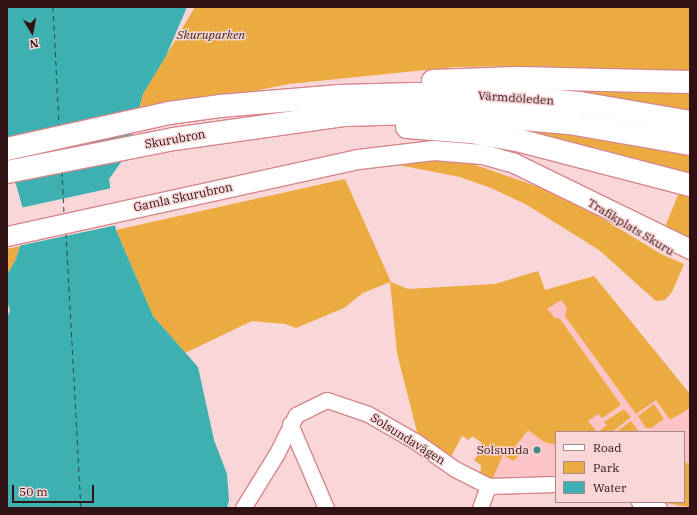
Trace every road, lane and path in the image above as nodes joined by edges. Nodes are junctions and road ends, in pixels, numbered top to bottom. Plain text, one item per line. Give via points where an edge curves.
1 (690, 82) edge
2 (343, 106) junction
3 (690, 122) edge
4 (690, 144) edge
5 (7, 149) edge
6 (358, 159) joint
7 (7, 172) edge
8 (690, 185) edge
9 (7, 236) edge
10 (689, 253) edge
11 (290, 424) junction
12 (555, 484) edge
13 (488, 486) junction
14 (642, 503) edge
15 (243, 508) edge
16 (326, 508) edge
17 (480, 508) edge
18 (659, 508) edge

1 - 2 highway via 518,78
2 - 3 highway, Värmdöleden via 414,94 510,97 580,103
2 - 4 highway, Värmdöleden via 569,123
2 - 5 highway, Skurubron via 290,90 169,113
2 - 7 highway, Skurubron
2 - 8 highway via 420,127 521,141
6 - 9 main road, Gamla Skurubron
6 - 10 main road, Trafikplats Skuru via 433,150 483,154 514,163 574,191 608,216 656,244
11 - 13 street, Solsundavägen via 296,415 316,404 327,400 344,404 368,414 415,441 455,469
11 - 15 street, Solsundavägen via 277,453
11 - 16 street
12 - 13 street, Solsundavägen
13 - 17 street
14 - 18 street

